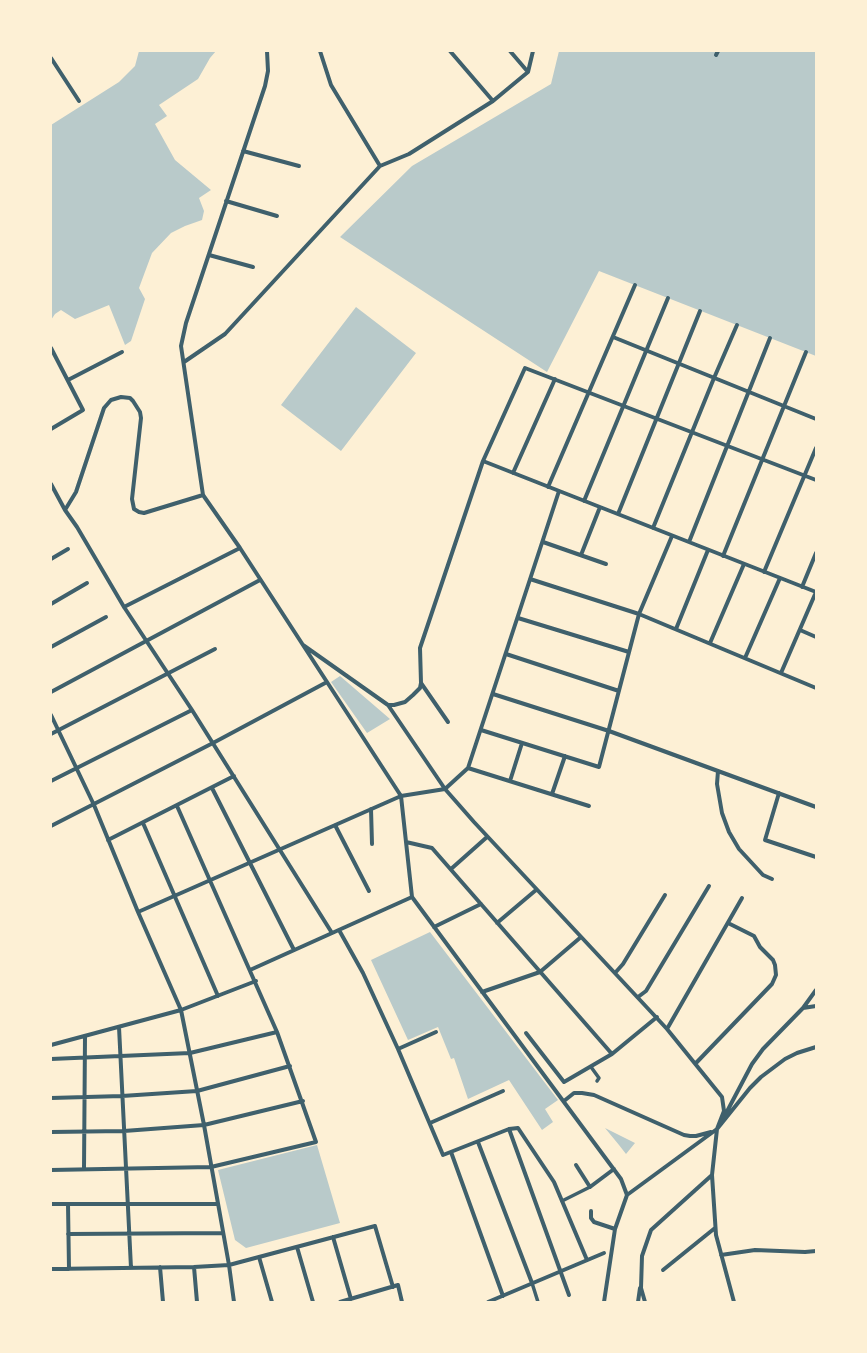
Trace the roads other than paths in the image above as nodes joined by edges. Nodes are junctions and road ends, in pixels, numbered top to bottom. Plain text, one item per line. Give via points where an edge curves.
1 (267, 51) edge
2 (320, 51) edge
3 (450, 51) edge
4 (510, 51) edge
5 (533, 51) edge
6 (51, 58) edge
7 (528, 72) junction
8 (79, 101) dead end
9 (493, 101) junction
10 (243, 152) junction
11 (299, 166) dead end
12 (380, 166) junction
13 (226, 201) junction
14 (276, 216) dead end
15 (209, 255) junction
16 (253, 267) dead end
17 (636, 285) dead end
18 (668, 298) dead end
19 (700, 311) dead end
20 (737, 325) dead end
21 (613, 337) junction
22 (770, 338) dead end
23 (51, 348) edge
24 (646, 350) junction
25 (122, 352) dead end
26 (806, 352) dead end
27 (184, 362) junction
28 (679, 364) junction
29 (714, 378) junction
30 (555, 379) junction
31 (68, 380) junction
32 (589, 392) junction
33 (748, 392) junction
34 (623, 406) junction
35 (784, 407) junction
36 (657, 419) junction
37 (816, 419) edge
38 (51, 429) edge
39 (692, 432) junction
40 (727, 446) junction
41 (816, 448) edge
42 (762, 460) junction
43 (483, 461) junction
44 (513, 473) junction
45 (804, 476) junction
46 (816, 480) edge
47 (51, 484) edge
48 (548, 487) junction
49 (559, 491) junction
50 (203, 495) junction
51 (584, 501) junction
52 (600, 507) junction
53 (65, 510) junction
54 (618, 514) junction
55 (653, 528) junction
56 (672, 536) junction
57 (543, 542) junction
58 (689, 542) junction
59 (240, 548) junction
60 (68, 549) dead end
61 (708, 550) junction
62 (816, 553) edge
63 (580, 555) junction
64 (723, 556) junction
65 (51, 558) edge
66 (606, 564) dead end
67 (744, 564) junction
68 (764, 572) junction
69 (780, 578) junction
70 (260, 580) junction
71 (530, 580) junction
72 (87, 583) dead end
73 (802, 587) junction
74 (816, 592) edge
75 (51, 604) edge
76 (124, 607) junction
77 (639, 614) junction
78 (106, 617) dead end
79 (518, 618) junction
80 (676, 629) junction
81 (800, 630) junction
82 (816, 637) edge
83 (147, 640) junction
84 (301, 643) junction
85 (710, 644) junction
86 (51, 647) edge
87 (215, 650) dead end
88 (629, 652) junction
89 (506, 654) junction
90 (745, 658) junction
91 (781, 673) junction
92 (168, 674) junction
93 (327, 682) junction
94 (421, 683) junction
95 (816, 688) edge
96 (619, 691) junction
97 (51, 692) edge
98 (493, 694) junction
99 (388, 705) junction
100 (192, 710) junction
101 (51, 715) edge
102 (448, 722) dead end
103 (58, 730) junction
104 (481, 730) junction
105 (609, 731) junction
106 (51, 734) edge
107 (213, 743) junction
108 (522, 743) junction
109 (566, 756) junction
110 (76, 768) junction
111 (468, 768) junction
112 (718, 771) junction
113 (234, 776) junction
114 (51, 781) edge
115 (510, 781) junction
116 (212, 788) junction
117 (445, 789) junction
118 (779, 793) junction
119 (552, 794) junction
120 (401, 796) junction
121 (94, 805) junction
122 (177, 806) junction
123 (589, 806) dead end
124 (816, 807) edge
125 (371, 809) junction
126 (143, 823) junction
127 (335, 825) junction
128 (51, 826) edge
129 (487, 836) junction
130 (108, 840) junction
131 (406, 842) junction
132 (372, 844) dead end
133 (279, 850) junction
134 (816, 857) edge
135 (250, 862) junction
136 (450, 869) junction
137 (772, 879) dead end
138 (210, 880) junction
139 (709, 886) dead end
140 (536, 890) junction
141 (369, 891) dead end
142 (665, 895) dead end
143 (174, 896) junction
144 (412, 897) junction
145 (742, 898) dead end
146 (481, 904) junction
147 (138, 912) junction
148 (497, 923) junction
149 (728, 923) junction
150 (434, 927) junction
151 (339, 930) junction
152 (332, 933) junction
153 (581, 937) junction
154 (294, 950) junction
155 (250, 970) junction
156 (540, 972) junction
157 (615, 973) junction
158 (256, 981) junction
159 (816, 990) edge
160 (482, 992) junction
161 (218, 996) junction
162 (638, 997) junction
163 (816, 1006) edge
164 (803, 1008) junction
165 (181, 1010) junction
166 (657, 1017) junction
167 (119, 1026) junction
168 (667, 1029) junction
169 (277, 1032) junction
170 (436, 1032) dead end
171 (526, 1033) dead end
172 (85, 1036) junction
173 (51, 1045) edge
174 (816, 1047) edge
175 (398, 1049) junction
176 (190, 1053) junction
177 (612, 1054) junction
178 (120, 1056) junction
179 (85, 1058) junction
180 (51, 1059) edge
181 (696, 1063) junction
182 (290, 1066) junction
183 (591, 1067) junction
184 (597, 1081) dead end
185 (197, 1091) junction
186 (503, 1091) dead end
187 (122, 1096) junction
188 (84, 1097) junction
189 (51, 1098) edge
190 (303, 1101) junction
191 (564, 1101) junction
192 (430, 1123) junction
193 (204, 1125) junction
194 (509, 1129) junction
195 (717, 1129) junction
196 (124, 1131) junction
197 (51, 1132) edge
198 (84, 1132) junction
199 (478, 1142) junction
200 (451, 1152) junction
201 (576, 1165) dead end
202 (211, 1167) junction
203 (126, 1168) junction
204 (84, 1169) junction
205 (614, 1169) junction
206 (51, 1170) edge
207 (712, 1175) junction
208 (590, 1187) junction
209 (627, 1195) junction
210 (562, 1201) junction
211 (51, 1204) edge
212 (68, 1204) junction
213 (128, 1204) junction
214 (218, 1204) junction
215 (591, 1211) dead end
216 (715, 1228) junction
217 (615, 1229) junction
218 (223, 1233) junction
219 (68, 1234) junction
220 (130, 1234) junction
221 (333, 1237) junction
222 (297, 1247) junction
223 (816, 1251) edge
224 (604, 1254) dead end
225 (721, 1255) junction
226 (259, 1257) junction
227 (587, 1260) junction
228 (229, 1265) junction
229 (160, 1267) junction
230 (194, 1267) junction
231 (131, 1268) junction
232 (51, 1269) edge
233 (69, 1269) junction
234 (663, 1270) dead end
235 (560, 1271) junction
236 (532, 1284) junction
237 (393, 1287) junction
238 (640, 1288) junction
239 (569, 1295) dead end
240 (503, 1296) junction
241 (351, 1299) junction
242 (163, 1302) edge
243 (197, 1302) edge
244 (234, 1302) edge
245 (272, 1302) edge
246 (313, 1302) edge
247 (340, 1302) edge
248 (402, 1302) edge
249 (488, 1302) edge
250 (538, 1302) edge
251 (604, 1302) edge
252 (638, 1302) edge
253 (645, 1302) edge
254 (734, 1302) edge

1 - 10 street via 268,71 265,86
2 - 12 street via 331,85
3 - 9 street
4 - 7 street
5 - 7 street
6 - 8 street
7 - 9 street
9 - 12 street via 409,154
10 - 11 street
10 - 13 street
12 - 27 street via 224,334
13 - 14 street
13 - 15 street
15 - 16 street
15 - 27 street via 186,323 181,346
17 - 21 street
18 - 24 street
19 - 28 street
20 - 29 street
21 - 24 street
21 - 32 street
22 - 33 street
23 - 31 street
24 - 28 street
24 - 34 street
25 - 31 street
26 - 35 street
27 - 50 street
28 - 29 street
28 - 36 street
29 - 33 street
29 - 39 street
30 - 32 street
30 - 43 street via 525,368
30 - 44 street
31 - 38 street via 83,410
32 - 34 street
32 - 48 street
33 - 35 street
33 - 40 street
34 - 36 street
34 - 51 street
35 - 37 street
35 - 42 street
36 - 39 street
36 - 54 street
39 - 40 street
39 - 55 street
40 - 42 street
40 - 58 street
41 - 45 street
42 - 45 street
42 - 64 street
43 - 44 street
43 - 94 street via 420,648
44 - 48 street
45 - 46 street
45 - 68 street
47 - 53 street
48 - 49 street
49 - 51 street
49 - 57 street
50 - 53 street via 144,513 134,509 132,499 141,418 133,401 121,397 111,400 104,408 76,492
50 - 59 street
51 - 52 street
52 - 54 street
52 - 63 street
53 - 76 street
54 - 55 street
55 - 56 street
56 - 58 street
56 - 77 street
57 - 63 street
57 - 71 street
58 - 61 street
59 - 70 street
59 - 76 street
60 - 65 street
61 - 64 street
61 - 80 street
62 - 73 street
63 - 66 street
64 - 67 street
67 - 68 street
67 - 85 street
68 - 69 street
69 - 73 street
69 - 90 street
70 - 83 street
70 - 84 street
71 - 77 street
71 - 79 street
72 - 75 street
73 - 74 street
74 - 81 street
76 - 83 street
77 - 80 street
77 - 88 street
78 - 86 street
79 - 88 street
79 - 89 street
80 - 85 street
81 - 82 street
81 - 91 street
83 - 92 street
83 - 97 street
84 - 93 street
84 - 99 street
85 - 90 street
87 - 92 street
88 - 96 street
89 - 96 street
89 - 98 street
90 - 91 street
91 - 95 street
92 - 100 street
92 - 103 street
93 - 107 street
93 - 120 street
94 - 99 street via 410,699
94 - 102 street
96 - 105 street
98 - 104 street
98 - 105 street
99 - 117 street
100 - 107 street
100 - 110 street
101 - 103 street
103 - 106 street
103 - 110 street
104 - 108 street
104 - 111 street
105 - 109 street via 599,767
105 - 112 street
107 - 113 street
107 - 121 street
108 - 109 street
108 - 115 street
109 - 119 street
110 - 114 street
110 - 121 street
111 - 115 street
111 - 117 street
112 - 118 street
112 - 137 street via 717,784 722,813 729,832 739,849 764,875
113 - 116 street
113 - 133 street
115 - 119 street
116 - 122 street
116 - 135 street
117 - 120 street
117 - 129 street
118 - 124 street
118 - 134 street via 765,840
119 - 123 street
120 - 125 street
120 - 131 street
121 - 128 street
121 - 130 street
122 - 126 street
122 - 138 street
125 - 127 street
125 - 132 street
126 - 130 street
126 - 143 street
127 - 133 street
127 - 141 street
129 - 136 street
129 - 140 street
130 - 147 street
131 - 136 street via 432,848
131 - 144 street
133 - 135 street
133 - 152 street
135 - 138 street
135 - 154 street
136 - 146 street
138 - 143 street
138 - 155 street
139 - 162 street via 646,991
140 - 148 street
140 - 153 street
142 - 157 street
143 - 147 street
143 - 161 street
144 - 150 street
144 - 151 street
145 - 149 street
146 - 148 street
146 - 150 street
147 - 165 street
148 - 156 street
149 - 168 street
149 - 181 street via 754,936 773,960 776,976 772,984
150 - 160 street
151 - 152 street
151 - 175 street via 363,973
152 - 154 street
153 - 156 street
153 - 157 street
154 - 155 street
155 - 158 street
156 - 160 street
156 - 177 street
157 - 162 street
158 - 161 street
158 - 169 street
159 - 164 street
160 - 191 street
161 - 165 street
162 - 166 street
163 - 164 street
164 - 195 street via 752,1064
165 - 167 street
165 - 176 street
166 - 168 street
166 - 177 street
167 - 172 street
167 - 178 street
168 - 181 street
169 - 176 street
169 - 182 street
170 - 175 street
171 - 183 street via 564,1082
172 - 173 street
172 - 179 street
174 - 195 street via 785,1059 761,1077
175 - 192 street
176 - 178 street
176 - 185 street
177 - 183 street
178 - 179 street
178 - 187 street
179 - 180 street
179 - 188 street
181 - 195 street via 722,1097 724,1110
182 - 185 street
182 - 190 street
183 - 184 street via 599,1078
185 - 187 street
185 - 193 street
186 - 192 street
187 - 188 street
187 - 196 street
188 - 189 street
188 - 198 street
190 - 193 street
190 - 202 street via 316,1142
191 - 195 street via 574,1093 582,1092 684,1135 708,1133
191 - 205 street
192 - 200 street via 443,1155
193 - 196 street
193 - 202 street
194 - 199 street
194 - 210 street via 518,1128 554,1182
194 - 235 street
195 - 207 street
195 - 209 street
196 - 198 street
196 - 203 street
197 - 198 street
198 - 204 street
199 - 200 street
199 - 236 street
200 - 240 street
201 - 208 street
202 - 203 street
202 - 214 street
203 - 204 street
203 - 213 street
204 - 206 street
205 - 208 street
205 - 209 street via 624,1184
207 - 216 street
207 - 238 street via 651,1230 642,1256
208 - 210 street
209 - 217 street
210 - 227 street
211 - 212 street
212 - 213 street
212 - 219 street
213 - 214 street
213 - 220 street
214 - 218 street
215 - 217 street via 594,1222
216 - 225 street
216 - 234 street
217 - 251 street
218 - 220 street
218 - 228 street
219 - 220 street
219 - 233 street
220 - 231 street
221 - 222 street
221 - 237 street via 375,1226
221 - 241 street
222 - 226 street
222 - 246 street
223 - 225 street via 755,1250
224 - 227 street
225 - 254 street
226 - 228 street
226 - 245 street
227 - 235 street
228 - 230 street
228 - 244 street
229 - 230 street
229 - 231 street
229 - 242 street
230 - 243 street
231 - 233 street
232 - 233 street
235 - 236 street
235 - 239 street
236 - 240 street
236 - 250 street
237 - 241 street
237 - 248 street via 398,1285
238 - 252 street
238 - 253 street
240 - 249 street
241 - 247 street

